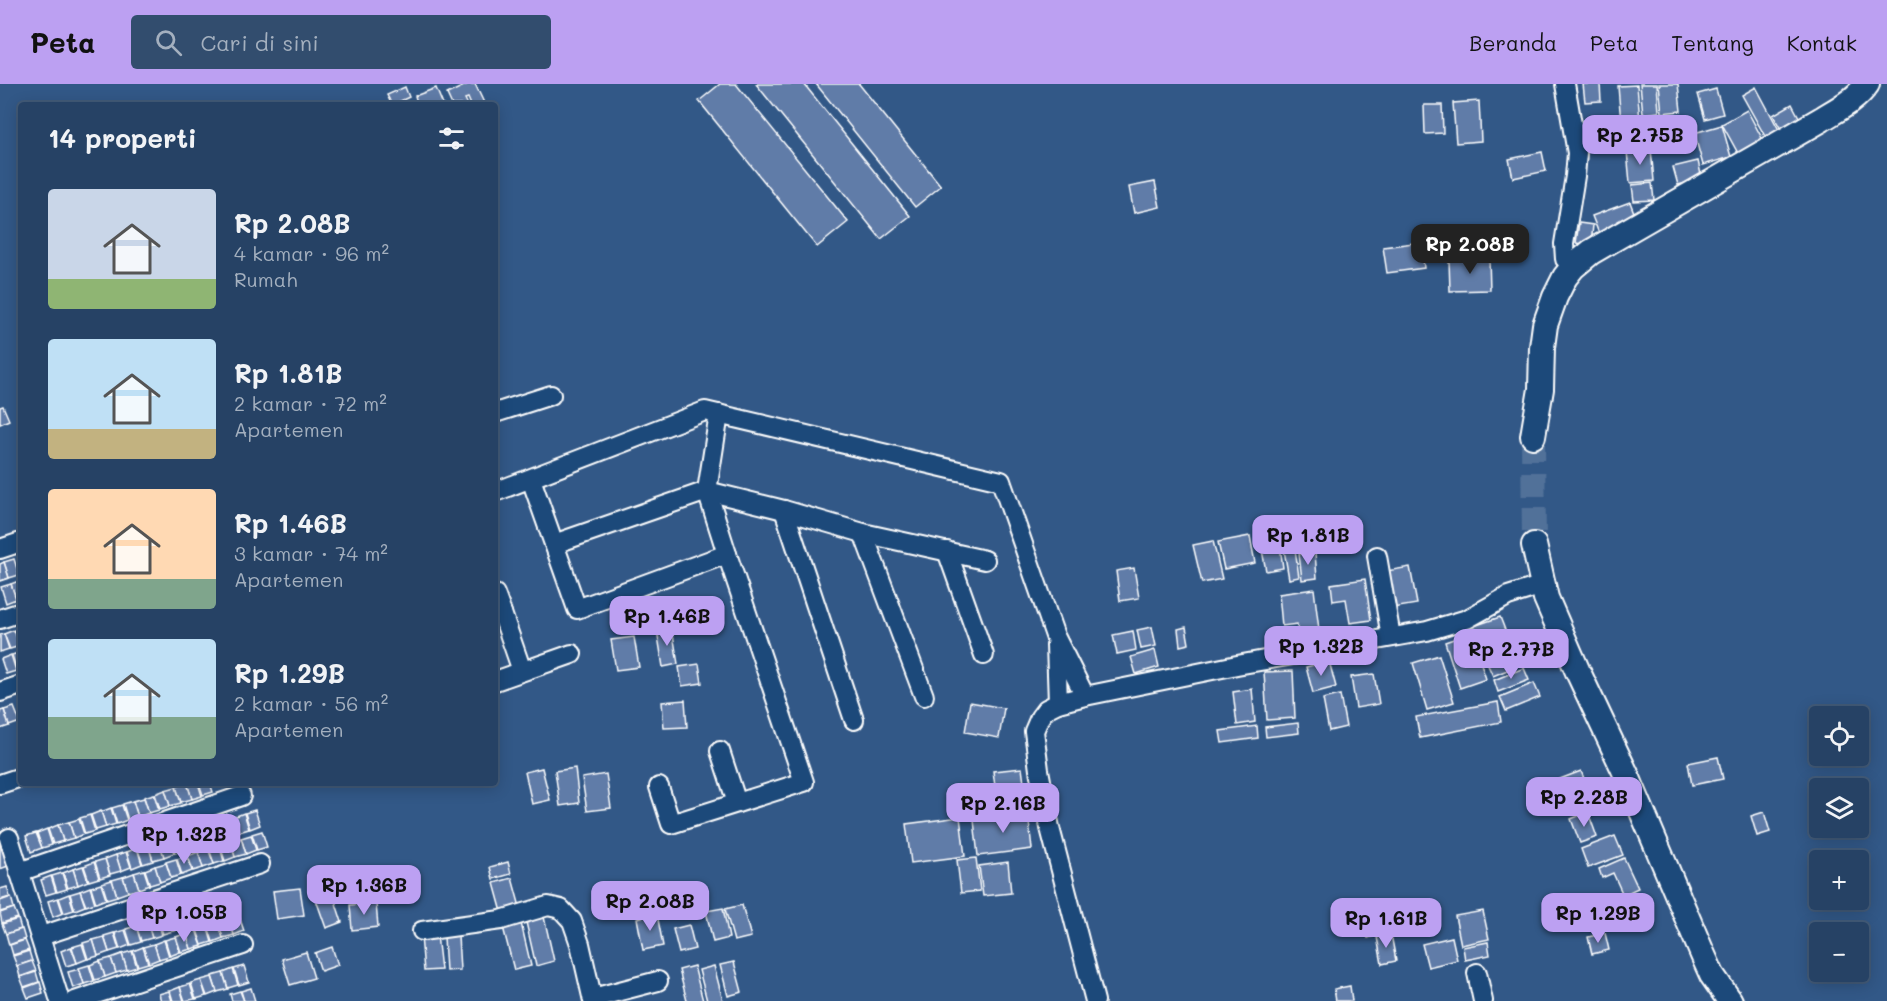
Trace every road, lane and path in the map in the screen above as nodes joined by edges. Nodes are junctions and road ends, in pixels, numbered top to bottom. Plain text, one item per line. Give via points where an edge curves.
1 (1565, 84) edge
2 (1867, 84) edge
3 (1573, 267) junction
4 (550, 395) dead end
5 (498, 412) edge
6 (719, 414) junction
7 (1533, 436) tunnel mouth
8 (531, 479) junction
9 (498, 491) edge
10 (707, 491) junction
11 (784, 510) junction
12 (863, 533) junction
13 (18, 543) edge
14 (554, 544) junction
15 (1534, 545) tunnel mouth
16 (0, 549) edge
17 (947, 551) junction
18 (727, 554) junction
19 (1377, 556) dead end
20 (985, 560) dead end
21 (1543, 585) junction
22 (18, 613) edge
23 (498, 614) edge
24 (0, 619) edge
25 (1055, 636) junction
26 (1391, 638) junction
27 (572, 654) dead end
28 (984, 655) dead end
29 (522, 672) junction
30 (498, 680) edge
31 (18, 687) edge
32 (0, 692) edge
33 (924, 696) dead end
34 (1085, 696) junction
35 (1058, 703) junction
36 (854, 720) dead end
37 (720, 751) dead end
38 (18, 778) edge
39 (0, 784) edge
40 (659, 787) dead end
41 (241, 796) dead end
42 (737, 803) junction
43 (9, 838) dead end
44 (260, 864) dead end
45 (19, 872) junction
46 (422, 930) dead end
47 (41, 936) junction
48 (243, 945) dead end
49 (1477, 974) dead end
50 (658, 981) dead end
51 (593, 999) edge
52 (60, 1001) edge
53 (75, 1001) edge
54 (1095, 1001) edge
55 (1482, 1001) edge
56 (1731, 1001) edge

1 - 3 street via 1577,153 1564,244 1565,259
2 - 3 street via 1822,119 1591,252
3 - 7 street via 1555,297 1545,325 1542,389
4 - 5 street
6 - 8 street via 705,411
6 - 10 street
6 - 25 street via 1001,482
8 - 9 street
8 - 14 street
10 - 11 street
10 - 14 street
10 - 18 street
11 - 12 street
11 - 36 street
12 - 17 street
12 - 33 street
13 - 16 street
14 - 18 street via 577,609
15 - 21 street
17 - 20 street
17 - 28 street
18 - 42 street via 804,782
19 - 26 street
21 - 26 street via 1508,596 1467,619
21 - 56 street via 1712,975
22 - 24 street
23 - 29 street
25 - 34 street
25 - 35 street
26 - 34 street
27 - 29 street
29 - 30 street
31 - 32 street
34 - 35 street
35 - 54 street via 1040,717 1034,731 1035,741 1050,828
37 - 42 street
38 - 39 street
40 - 42 street via 671,824
41 - 45 street
43 - 45 street
44 - 47 street
45 - 47 street
46 - 51 street via 501,920 548,906 561,909 572,921
47 - 52 street
48 - 53 street
49 - 55 street
50 - 51 street

